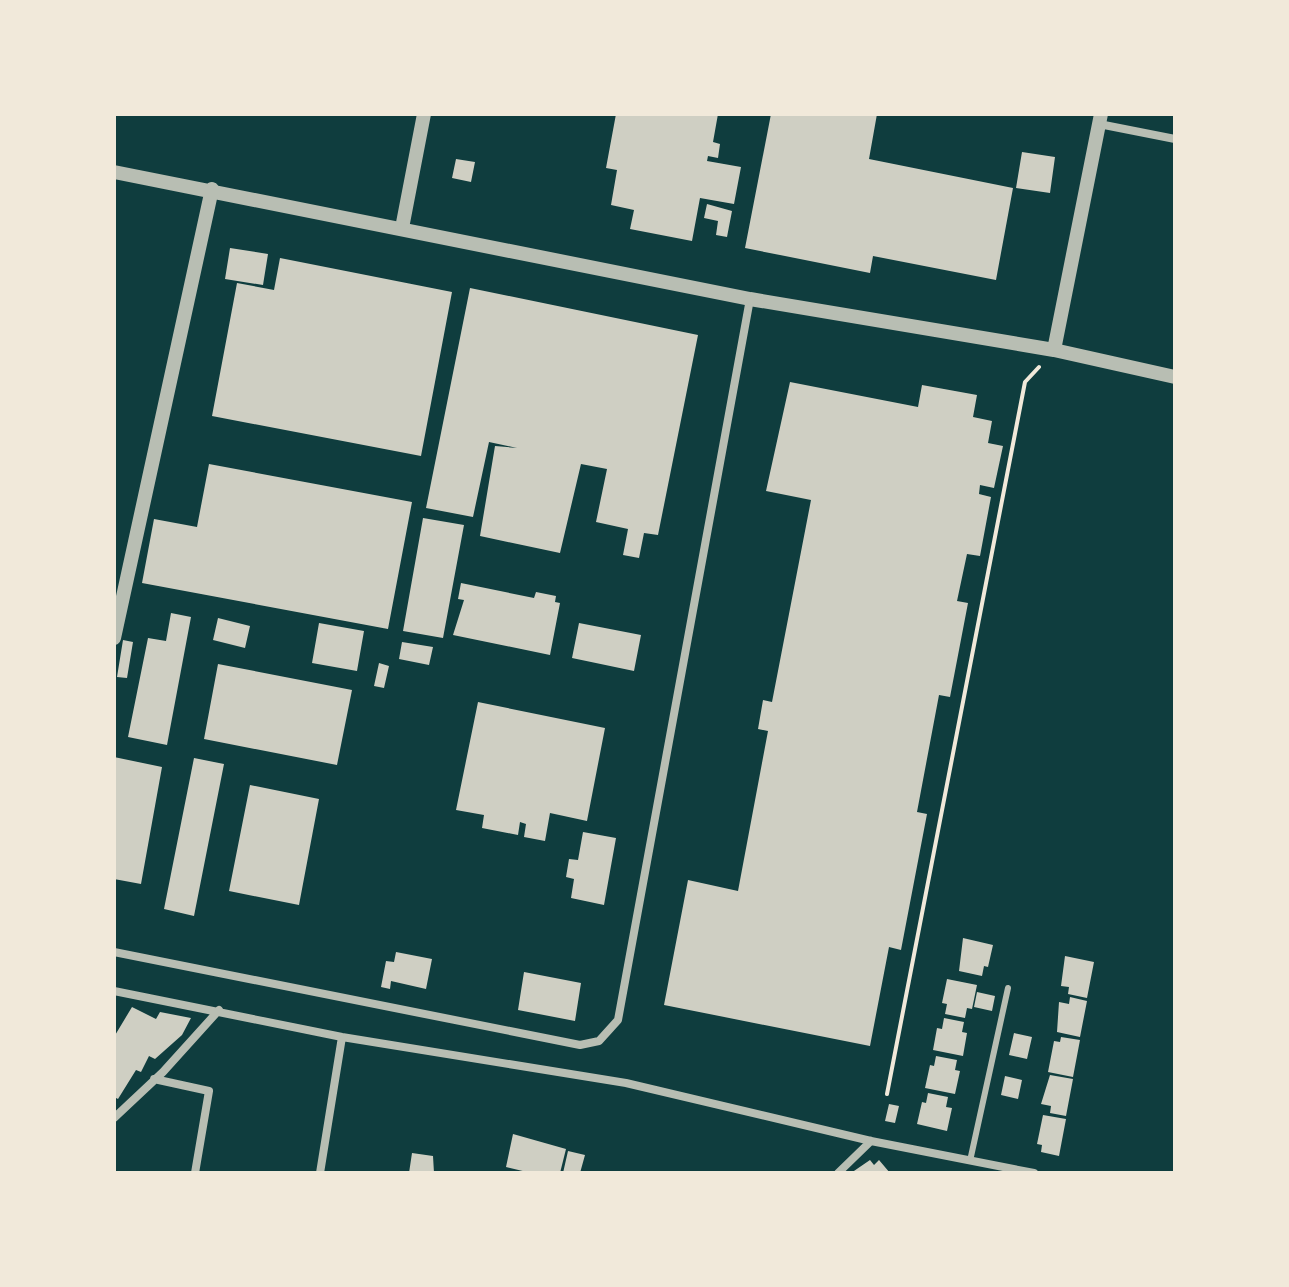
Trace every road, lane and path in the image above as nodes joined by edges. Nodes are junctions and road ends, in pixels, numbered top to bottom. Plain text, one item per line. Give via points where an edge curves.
1 (424, 114) edge
2 (1100, 119) edge
3 (1175, 139) edge
4 (114, 172) edge
5 (212, 189) junction
6 (402, 228) junction
7 (750, 299) junction
8 (1054, 350) junction
9 (1175, 377) edge
10 (114, 638) edge
11 (114, 952) edge
12 (1008, 988) dead end
13 (114, 991) edge
14 (219, 1010) junction
15 (342, 1037) junction
16 (154, 1079) junction
17 (887, 1094) dead end
18 (114, 1118) edge
19 (871, 1141) junction
20 (970, 1161) junction
21 (195, 1173) edge
22 (320, 1173) edge
23 (838, 1173) edge
24 (1034, 1173) edge

1 - 6 street
2 - 3 street
2 - 8 street
4 - 5 street
5 - 6 street
5 - 10 street
6 - 7 street
7 - 8 street
7 - 11 street via 618,1020 599,1041 580,1045
8 - 9 street
8 - 17 path via 1025,382
12 - 20 lane
13 - 14 street
14 - 15 street
14 - 16 street
15 - 19 street via 626,1083
15 - 22 street
16 - 18 street
16 - 21 street via 209,1091
19 - 20 street
19 - 23 street
20 - 24 street

